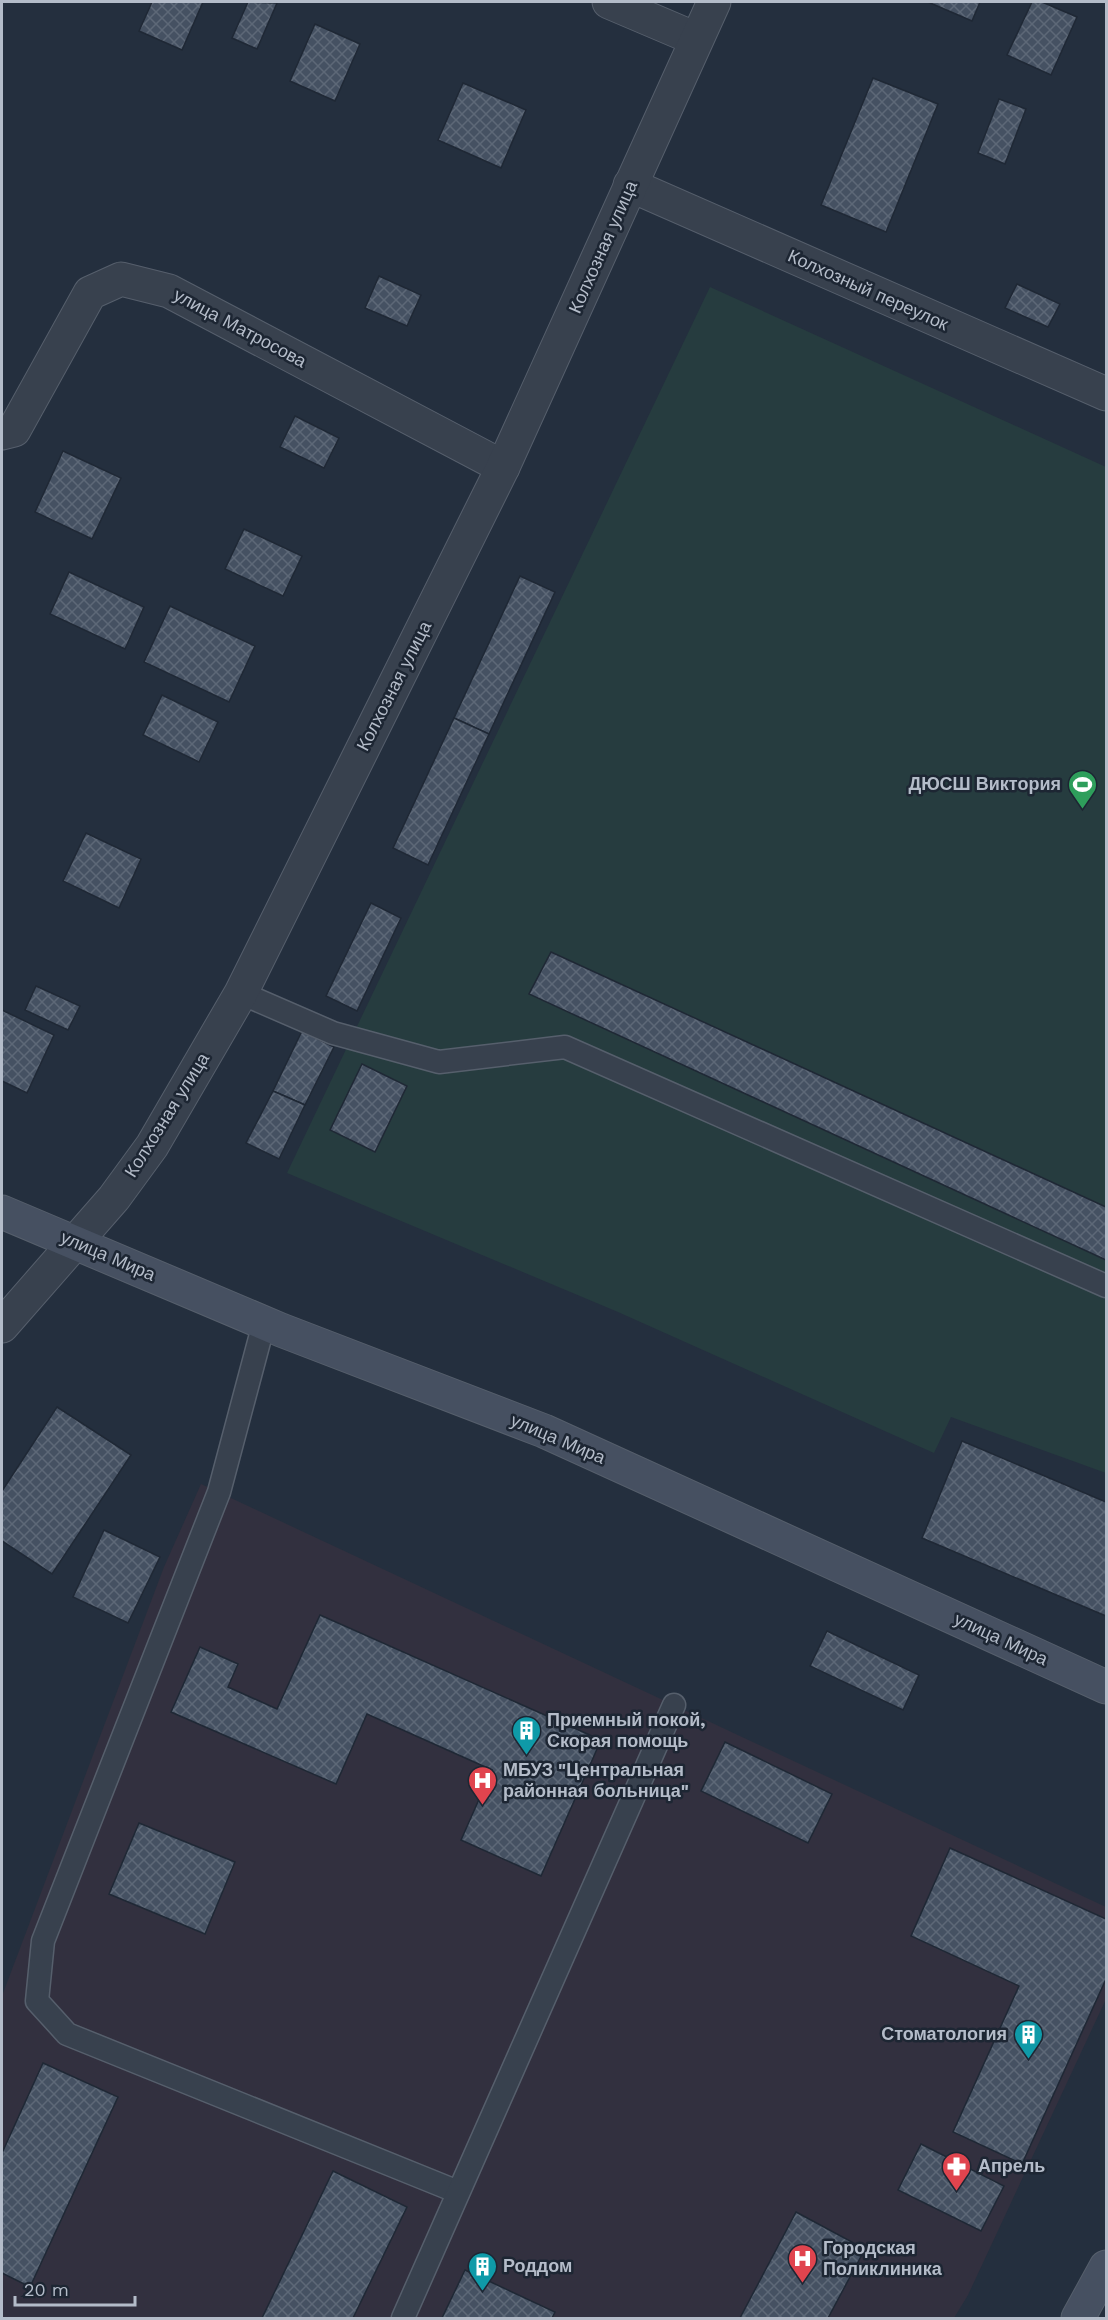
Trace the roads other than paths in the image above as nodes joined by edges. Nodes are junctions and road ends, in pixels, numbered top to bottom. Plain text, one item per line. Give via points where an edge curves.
1 (609, 2) edge
2 (714, 2) edge
3 (696, 39) junction
4 (630, 185) junction
5 (1107, 394) edge
6 (2, 433) edge
7 (503, 466) junction
8 (241, 993) junction
9 (2, 1212) edge
10 (75, 1242) junction
11 (1107, 1286) edge
12 (264, 1323) junction
13 (2, 1326) edge
14 (1107, 1687) edge
15 (674, 1705) dead end
16 (458, 2192) junction
17 (1107, 2267) edge
18 (403, 2319) edge
19 (1078, 2319) edge

1 - 3 street
2 - 3 street, Колхозная улица
3 - 4 street, Колхозная улица
4 - 5 street, Колхозный переулок
4 - 7 street, Колхозная улица
6 - 7 street, улица Матросова via 14,430 90,292 121,279 169,291
7 - 8 street, Колхозная улица
8 - 10 street, Колхозная улица via 152,1146
8 - 11 lane via 333,1033 439,1062 565,1047
9 - 10 main road, улица Мира
10 - 12 main road, улица Мира
10 - 13 street, Колхозная улица
12 - 14 main road, улица Мира via 544,1431
12 - 16 lane via 219,1492 43,1941 37,2001 67,2034
15 - 16 lane
16 - 18 lane
17 - 19 main road

